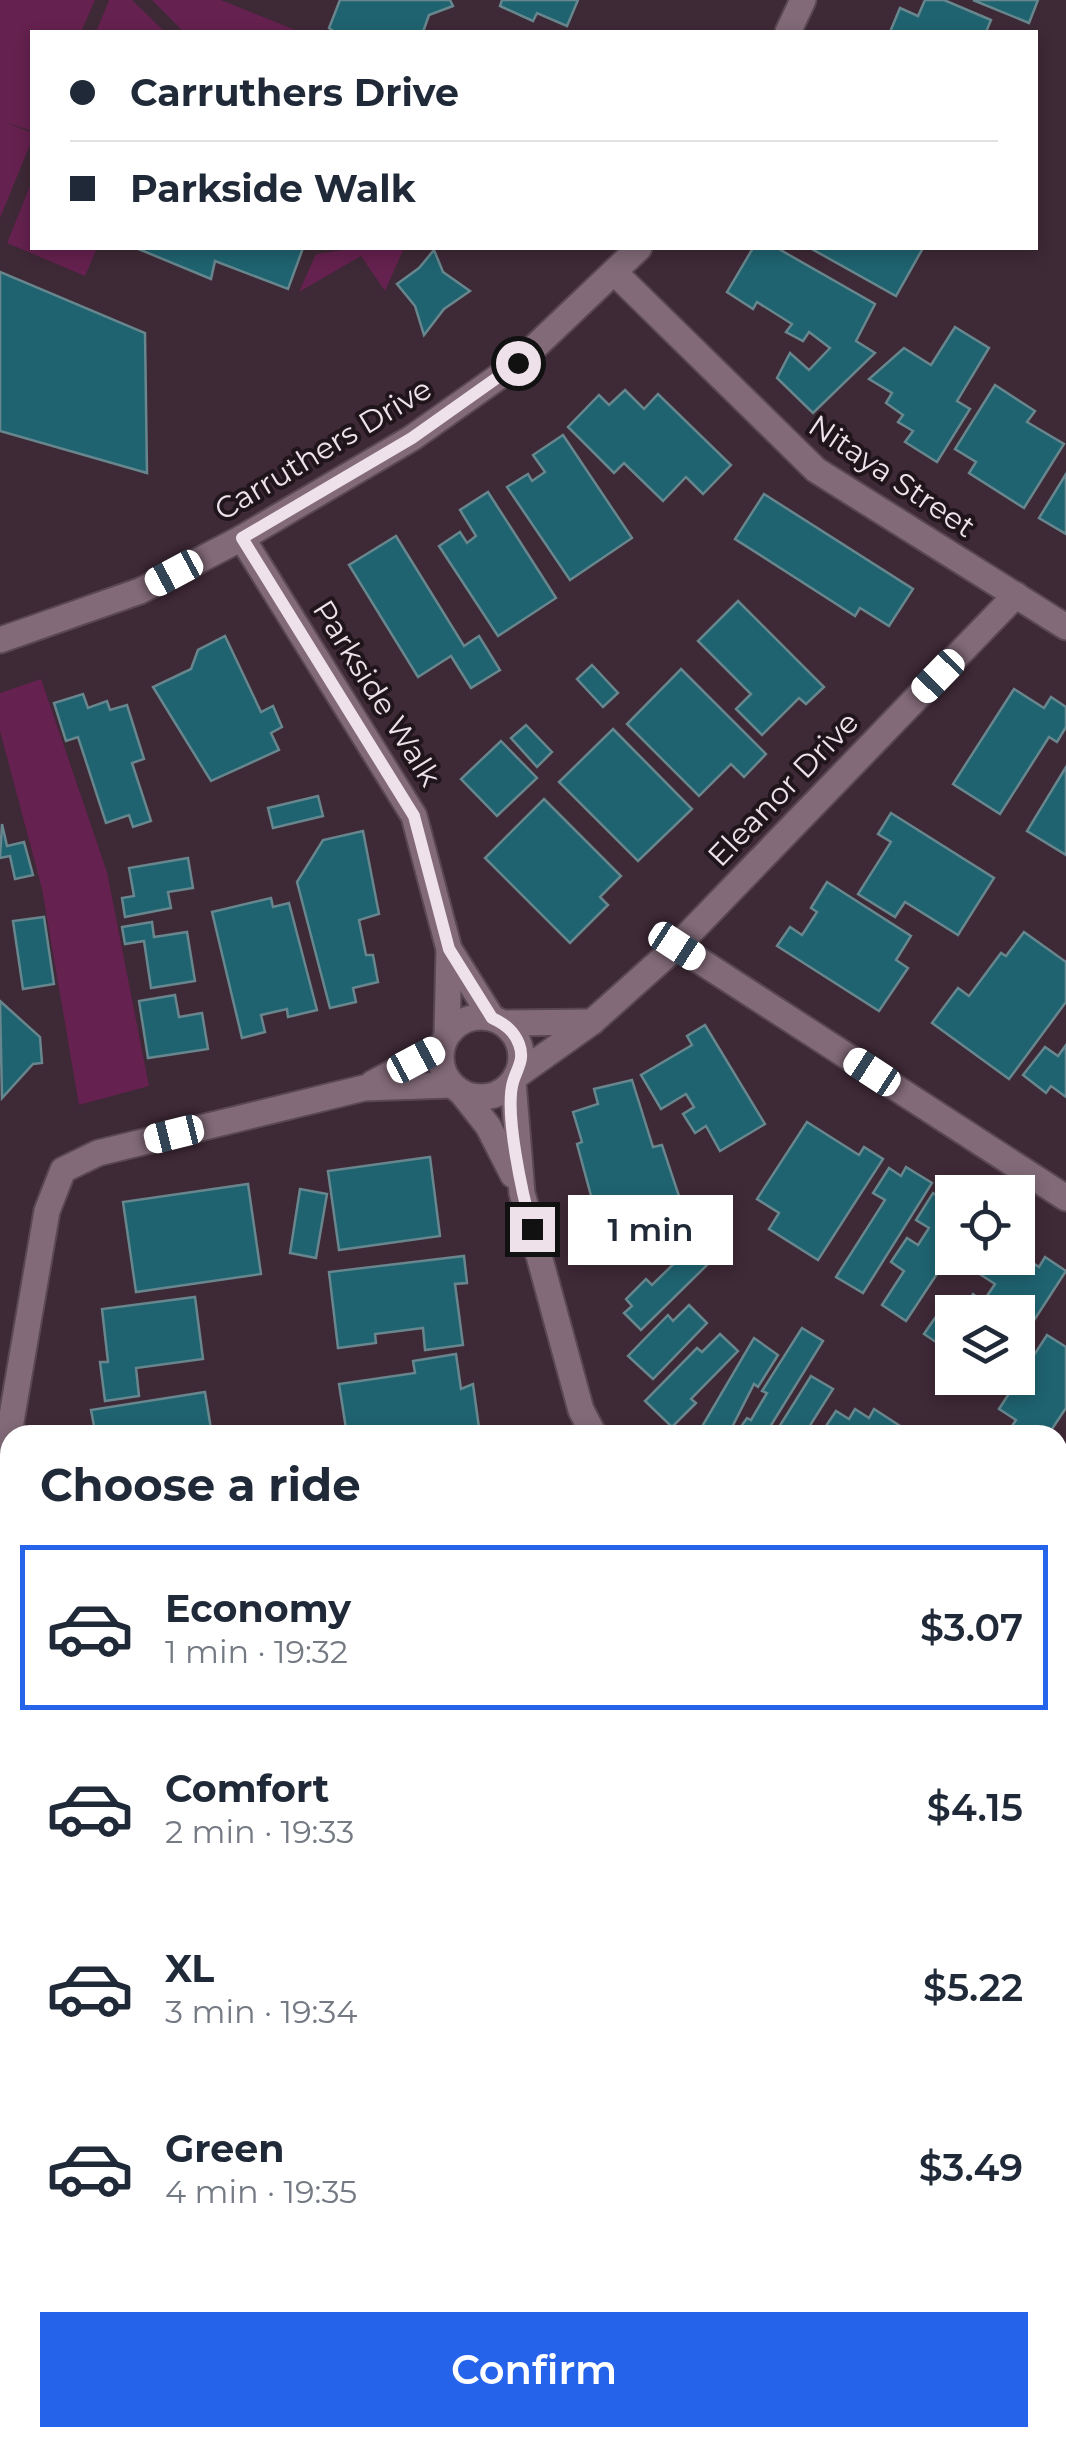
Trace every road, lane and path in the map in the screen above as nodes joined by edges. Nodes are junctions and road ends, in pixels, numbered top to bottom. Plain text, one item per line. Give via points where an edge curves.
1 (803, 0) edge
2 (789, 30) edge
3 (637, 250) edge
4 (614, 272) junction
5 (242, 538) junction
6 (1016, 596) junction
7 (1066, 627) edge
8 (0, 640) edge
9 (677, 946) junction
10 (449, 949) junction
11 (498, 1021) junction
12 (592, 1022) junction
13 (444, 1041) junction
14 (515, 1079) junction
15 (364, 1088) junction
16 (457, 1089) junction
17 (522, 1193) junction
18 (1066, 1198) edge
19 (10, 1425) edge
20 (588, 1425) edge

1 - 2 street
3 - 4 street, Carruthers Drive
4 - 5 street, Carruthers Drive via 518,363 412,438
4 - 6 street, Nitaya Street via 792,451
5 - 8 street, Carruthers Drive via 140,591
5 - 10 street, Parkside Walk via 414,816
6 - 7 street, Nitaya Street
6 - 9 street, Eleanor Drive
9 - 12 street, Eleanor Drive
9 - 18 street
10 - 11 street, Parkside Walk
10 - 13 street, Parkside Walk
11 - 12 street
11 - 13 street via 468,1018
11 - 14 street via 518,1042
12 - 14 street, Eleanor Drive
13 - 15 street
13 - 16 street via 444,1074
14 - 16 street via 489,1097
14 - 17 street
15 - 16 street
15 - 19 street via 98,1153 62,1170 46,1211
16 - 17 street via 488,1126
17 - 20 street

